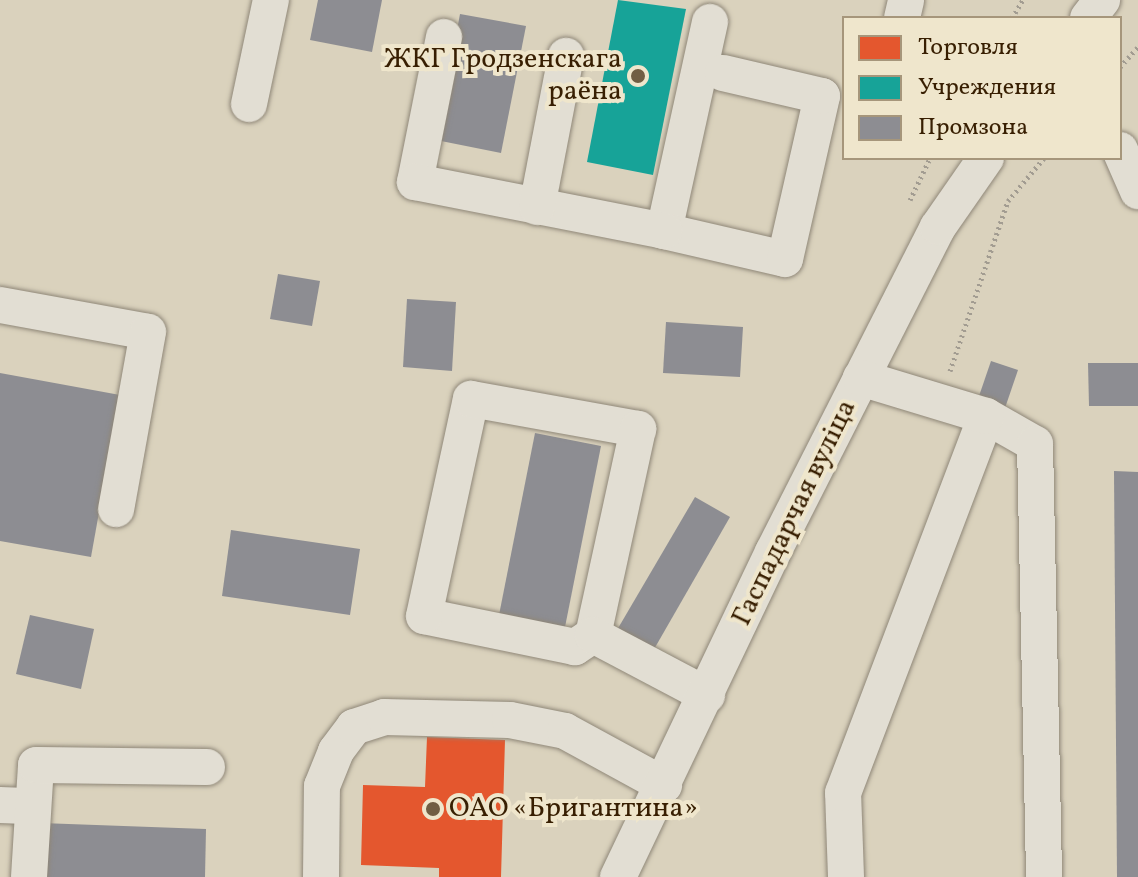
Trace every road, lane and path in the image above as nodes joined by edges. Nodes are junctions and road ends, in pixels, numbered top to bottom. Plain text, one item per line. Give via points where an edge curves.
1 (271, 0) edge
2 (1102, 0) edge
3 (1090, 16) edge
4 (710, 22) dead end
5 (444, 37) dead end
6 (1135, 47) edge
7 (566, 56) dead end
8 (1122, 64) edge
9 (723, 73) dead end
10 (833, 86) edge
11 (249, 104) dead end
12 (1138, 124) edge
13 (1122, 141) edge
14 (1122, 155) edge
15 (985, 160) edge
16 (1042, 160) edge
17 (1138, 191) edge
18 (537, 207) junction
19 (664, 231) junction
20 (0, 305) edge
21 (861, 378) junction
22 (940, 400) junction
23 (986, 416) junction
24 (116, 509) dead end
25 (593, 635) junction
26 (707, 695) junction
27 (207, 767) dead end
28 (664, 785) junction
29 (17, 806) edge
30 (29, 877) edge
31 (321, 877) edge
32 (618, 877) edge
33 (846, 877) edge
34 (1044, 877) edge

1 - 11 street
2 - 3 street
4 - 19 street
5 - 18 street via 415,182
6 - 8 path
7 - 18 street
9 - 10 street
10 - 19 street via 785,259
12 - 13 street
14 - 17 street
15 - 21 street, Гаспадарчая вуліца via 938,227
16 - 22 path via 1008,201
18 - 19 street
20 - 24 street via 148,332
21 - 22 street
21 - 26 street, Гаспадарчая вуліца
22 - 23 street
23 - 33 street via 843,793
23 - 34 street via 1035,444
25 - 25 street via 638,429 471,399 424,616 575,647
25 - 26 street
26 - 28 street, Гаспадарчая вуліца
27 - 29 street via 36,765
28 - 31 street via 565,731 510,720 384,717 354,727 336,751 322,786
28 - 32 street, Гаспадарчая вуліца
29 - 30 street

